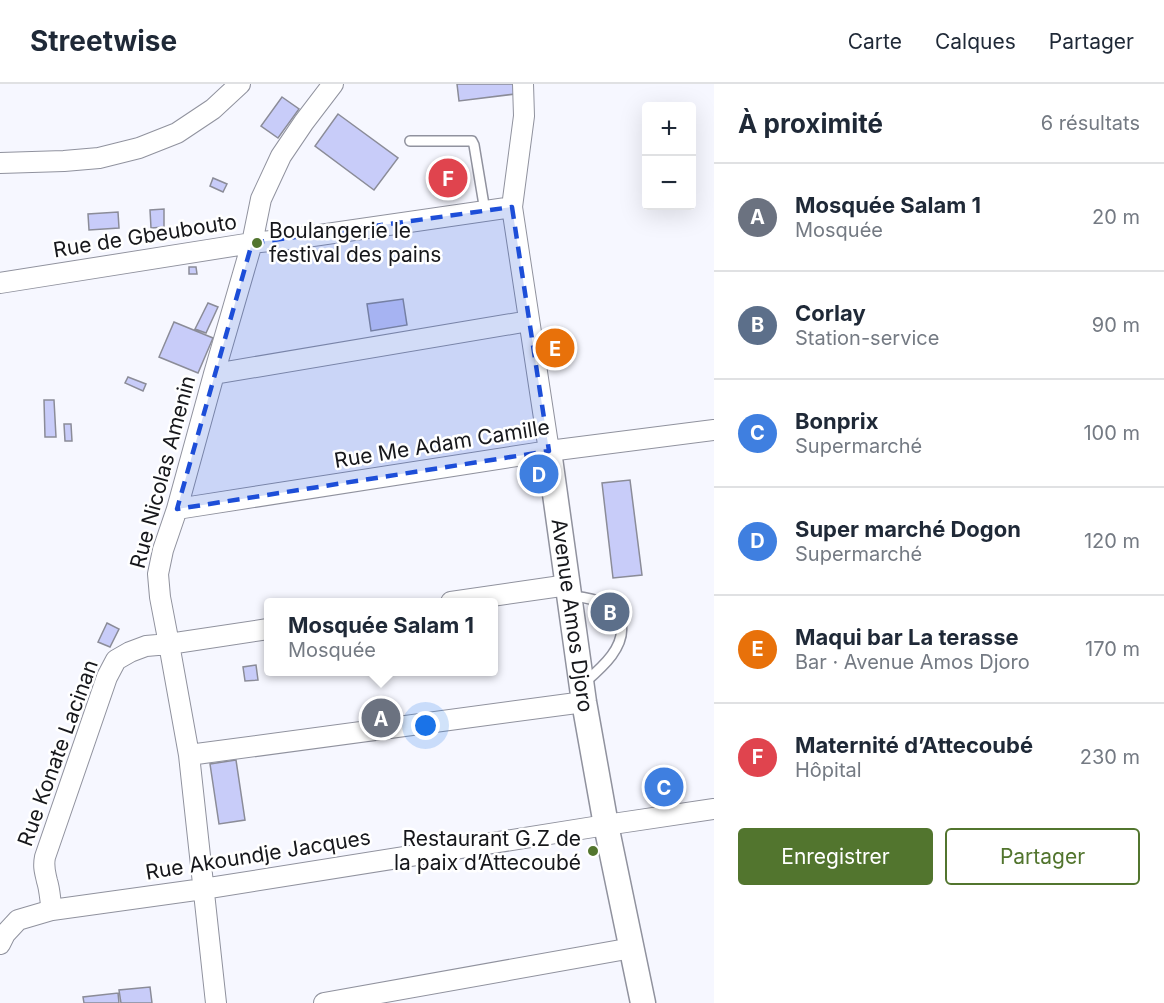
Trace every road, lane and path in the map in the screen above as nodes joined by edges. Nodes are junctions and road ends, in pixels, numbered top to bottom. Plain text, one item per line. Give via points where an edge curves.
1 (240, 84) edge
2 (333, 84) edge
3 (523, 84) edge
4 (410, 141) dead end
5 (0, 163) edge
6 (512, 207) junction
7 (485, 211) junction
8 (252, 243) junction
9 (0, 283) edge
10 (529, 321) junction
11 (214, 374) junction
12 (714, 430) edge
13 (549, 451) junction
14 (177, 509) junction
15 (568, 590) junction
16 (496, 598) edge
17 (264, 630) edge
18 (169, 644) junction
19 (583, 694) junction
20 (189, 755) junction
21 (714, 809) edge
22 (606, 825) junction
23 (203, 889) junction
24 (52, 910) junction
25 (0, 944) edge
26 (632, 948) junction
27 (216, 1003) edge
28 (324, 1003) edge
29 (642, 1003) edge

1 - 5 street via 213,109 177,133 139,148 99,158
2 - 8 street, Rue Nicolas Amenin via 281,156 261,199
3 - 6 street, Avenue Amos Djoro via 524,116
4 - 7 lane via 472,141
6 - 7 street, Rue de Gbeubouto
6 - 10 street, Avenue Amos Djoro
7 - 8 street, Rue de Gbeubouto
8 - 9 street, Rue de Gbeubouto
8 - 11 street, Rue Nicolas Amenin
10 - 11 street
10 - 13 street, Avenue Amos Djoro
11 - 14 street, Rue Nicolas Amenin
12 - 13 street, Rue Me Adam Camille
13 - 14 street, Rue Me Adam Camille
13 - 15 street, Avenue Amos Djoro
14 - 18 street, Rue Nicolas Amenin via 158,574
15 - 16 street
15 - 19 street, Avenue Amos Djoro
15 - 19 lane via 609,605 619,615 622,631 620,642
17 - 18 street, Rue Konate Lacinan
18 - 20 street, Rue Nicolas Amenin
18 - 24 street, Rue Konate Lacinan via 130,652 116,660 107,677 45,857 44,873
19 - 20 street
19 - 22 street, Avenue Amos Djoro
20 - 23 street, Rue Nicolas Amenin
21 - 22 street, Rue Akoundje Jacques
22 - 23 street, Rue Akoundje Jacques
22 - 26 street, Avenue Amos Djoro
23 - 24 street, Rue Akoundje Jacques
23 - 27 street, Rue Nicolas Amenin
24 - 25 street, Rue Akoundje Jacques via 18,920
26 - 28 street
26 - 29 street, Avenue Amos Djoro

